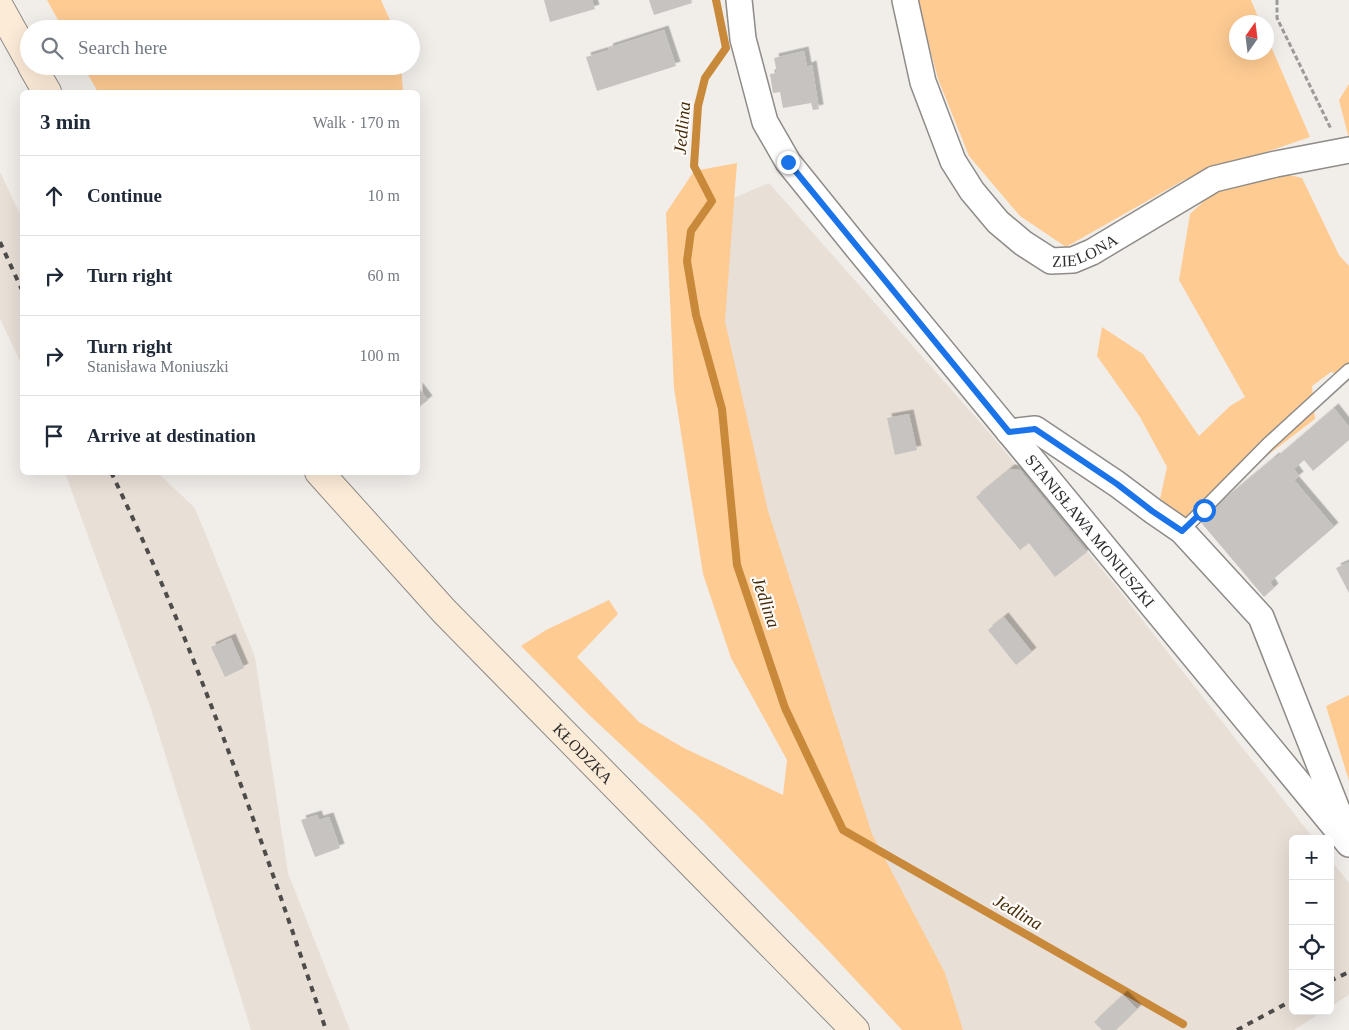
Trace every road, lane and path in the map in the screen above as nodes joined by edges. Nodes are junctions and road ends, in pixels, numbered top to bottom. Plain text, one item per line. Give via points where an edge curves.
1 (739, 0) edge
2 (905, 0) edge
3 (1277, 0) edge
4 (0, 8) edge
5 (20, 44) edge
6 (37, 75) edge
7 (46, 90) edge
8 (1347, 156) edge
9 (1349, 370) edge
10 (1009, 432) junction
11 (322, 475) edge
12 (1182, 531) junction
13 (1349, 838) edge
14 (1349, 844) edge
15 (854, 1030) edge

1 - 10 street, STANISŁAWA MONIUSZKI via 742,39 765,122 788,162
2 - 8 street, ZIELONA via 923,82 953,161 972,191 998,222 1051,260 1072,260 1092,252 1214,179 1276,164
3 - 8 path via 1277,18
4 - 5 main road
6 - 7 main road
9 - 12 lane
10 - 12 street via 1035,429
10 - 14 street, STANISŁAWA MONIUSZKI
11 - 15 main road, KŁODZKA via 444,611
12 - 13 street via 1261,617

